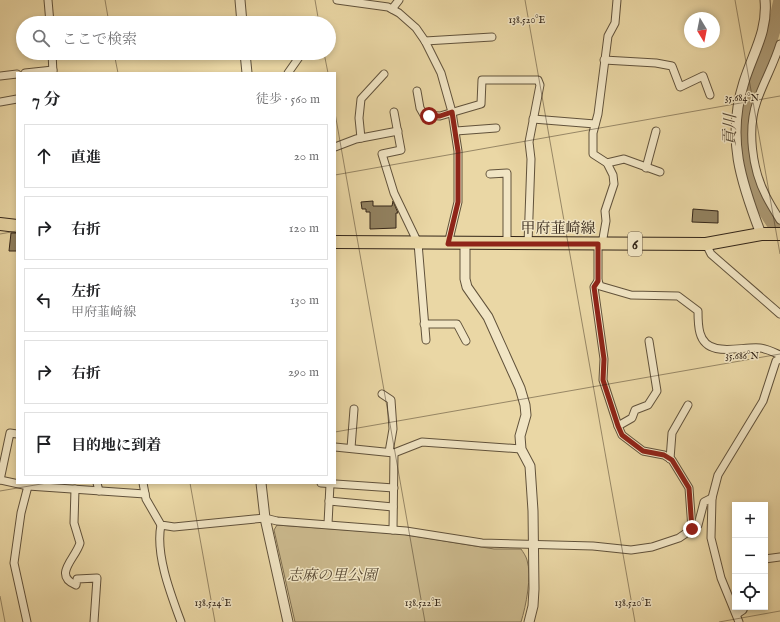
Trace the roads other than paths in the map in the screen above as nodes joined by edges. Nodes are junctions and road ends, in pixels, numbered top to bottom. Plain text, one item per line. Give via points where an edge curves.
1 (48, 0) edge
2 (240, 0) edge
3 (337, 0) edge
4 (399, 0) edge
5 (617, 0) edge
6 (765, 0) edge
7 (376, 2) edge
8 (392, 9) junction
9 (49, 16) edge
10 (241, 16) edge
11 (492, 37) dead end
12 (425, 41) junction
13 (780, 44) edge
14 (52, 60) edge
15 (246, 60) edge
16 (297, 60) edge
17 (604, 60) junction
18 (53, 71) edge
19 (39, 72) edge
20 (248, 72) edge
21 (289, 72) edge
22 (16, 74) edge
23 (384, 74) dead end
24 (0, 76) edge
25 (417, 91) dead end
26 (710, 95) dead end
27 (16, 99) edge
28 (0, 102) edge
29 (394, 112) dead end
30 (452, 112) junction
31 (533, 119) junction
32 (595, 124) junction
33 (496, 128) dead end
34 (398, 131) junction
35 (456, 131) junction
36 (656, 131) dead end
37 (360, 138) junction
38 (336, 147) edge
39 (607, 163) junction
40 (646, 168) junction
41 (660, 172) dead end
42 (490, 174) dead end
43 (780, 220) edge
44 (0, 224) edge
45 (16, 226) edge
46 (762, 234) junction
47 (780, 234) edge
48 (336, 242) edge
49 (418, 244) junction
50 (448, 244) junction
51 (465, 244) junction
52 (507, 244) junction
53 (528, 244) junction
54 (600, 244) junction
55 (706, 244) junction
56 (598, 281) junction
57 (780, 314) edge
58 (424, 324) junction
59 (426, 340) dead end
60 (466, 341) dead end
61 (649, 341) dead end
62 (780, 355) edge
63 (780, 359) edge
64 (382, 394) dead end
65 (688, 404) dead end
66 (354, 409) dead end
67 (618, 426) junction
68 (16, 434) edge
69 (336, 447) edge
70 (351, 448) junction
71 (521, 449) junction
72 (392, 452) junction
73 (670, 459) junction
74 (0, 480) edge
75 (16, 483) edge
76 (19, 484) edge
77 (96, 484) edge
78 (143, 484) edge
79 (261, 484) edge
80 (330, 484) edge
81 (28, 486) junction
82 (394, 488) junction
83 (75, 489) junction
84 (98, 491) junction
85 (145, 494) junction
86 (712, 498) junction
87 (329, 501) junction
88 (393, 507) junction
89 (265, 518) junction
90 (328, 524) junction
91 (161, 525) junction
92 (692, 529) junction
93 (393, 530) junction
94 (534, 543) junction
95 (780, 557) edge
96 (768, 559) edge
97 (744, 610) edge
98 (737, 614) junction
99 (27, 622) edge
100 (94, 622) edge
101 (181, 622) edge
102 (288, 622) edge
103 (529, 622) edge
104 (739, 622) edge

1 - 9 street
2 - 10 street
3 - 7 street
4 - 8 street
5 - 17 street via 615,24 608,36
6 - 46 street via 766,20 739,100 735,134 740,176
7 - 8 street
8 - 12 street via 416,28
11 - 12 street
12 - 30 street via 441,73
13 - 43 street via 757,100 752,127 759,179 765,196
14 - 18 street
15 - 20 street
16 - 21 street
17 - 26 street via 672,66 680,87 703,76
17 - 32 street
18 - 19 street
22 - 24 street
23 - 37 street via 361,99
25 - 30 street via 424,115 440,116
27 - 28 street
29 - 34 street
30 - 31 street via 481,104 482,80 538,80 540,85
30 - 35 street
31 - 32 street
31 - 53 street via 529,142 531,159
32 - 39 street via 593,154
33 - 35 street
34 - 37 street
34 - 49 street via 401,150 382,154 394,193
35 - 50 street via 458,202
36 - 40 street
37 - 38 street
39 - 40 street via 624,160
39 - 54 street via 614,184 605,211 606,221
40 - 41 street
42 - 52 street via 507,173
44 - 45 main road
46 - 47 main road, 甲府韮崎線 / 6
46 - 55 main road, 甲府韮崎線 / 6
48 - 49 main road, 甲府韮崎線 / 6
49 - 50 main road, 甲府韮崎線 / 6
49 - 58 street
50 - 51 main road, 甲府韮崎線 / 6
51 - 52 main road, 甲府韮崎線 / 6
51 - 71 street via 467,287 488,317 525,405 526,415 520,436
52 - 53 main road, 甲府韮崎線 / 6
53 - 54 main road, 甲府韮崎線 / 6
54 - 55 main road, 甲府韮崎線 / 6
54 - 56 street
55 - 57 street via 710,254
56 - 62 street via 600,286 631,294 678,296 698,311 700,333 704,342 712,348 759,348
56 - 67 street via 594,287 604,359 603,380
58 - 59 street
58 - 60 street via 457,324
61 - 67 street via 657,391 648,405 635,410 632,418
63 - 86 street via 776,361 762,401 718,475
64 - 72 street via 391,400
65 - 73 street via 672,433
66 - 70 street
67 - 73 street via 622,435 643,451 664,455
68 - 74 street via 10,433
69 - 70 street
70 - 72 street
71 - 72 street via 422,442
71 - 94 street via 531,470
72 - 82 street
73 - 92 street via 689,488
74 - 75 street
76 - 81 street
77 - 84 street
78 - 85 street
79 - 89 street
80 - 82 street
80 - 87 street
81 - 83 street
81 - 99 street via 21,513 14,563
82 - 88 street
83 - 84 street
83 - 100 street via 74,524 80,543 65,569 66,577 76,585 76,580 97,578
84 - 85 street
85 - 91 street
86 - 92 street via 704,502 698,525
86 - 98 street via 711,538 721,578
87 - 88 street
87 - 90 street
88 - 93 street
89 - 90 street
89 - 91 street via 174,527
89 - 102 street
90 - 93 street
91 - 101 street via 160,547
92 - 94 street via 679,538 645,549
93 - 94 street via 482,543
94 - 103 street via 533,606
95 - 96 street
97 - 98 street
98 - 104 street

